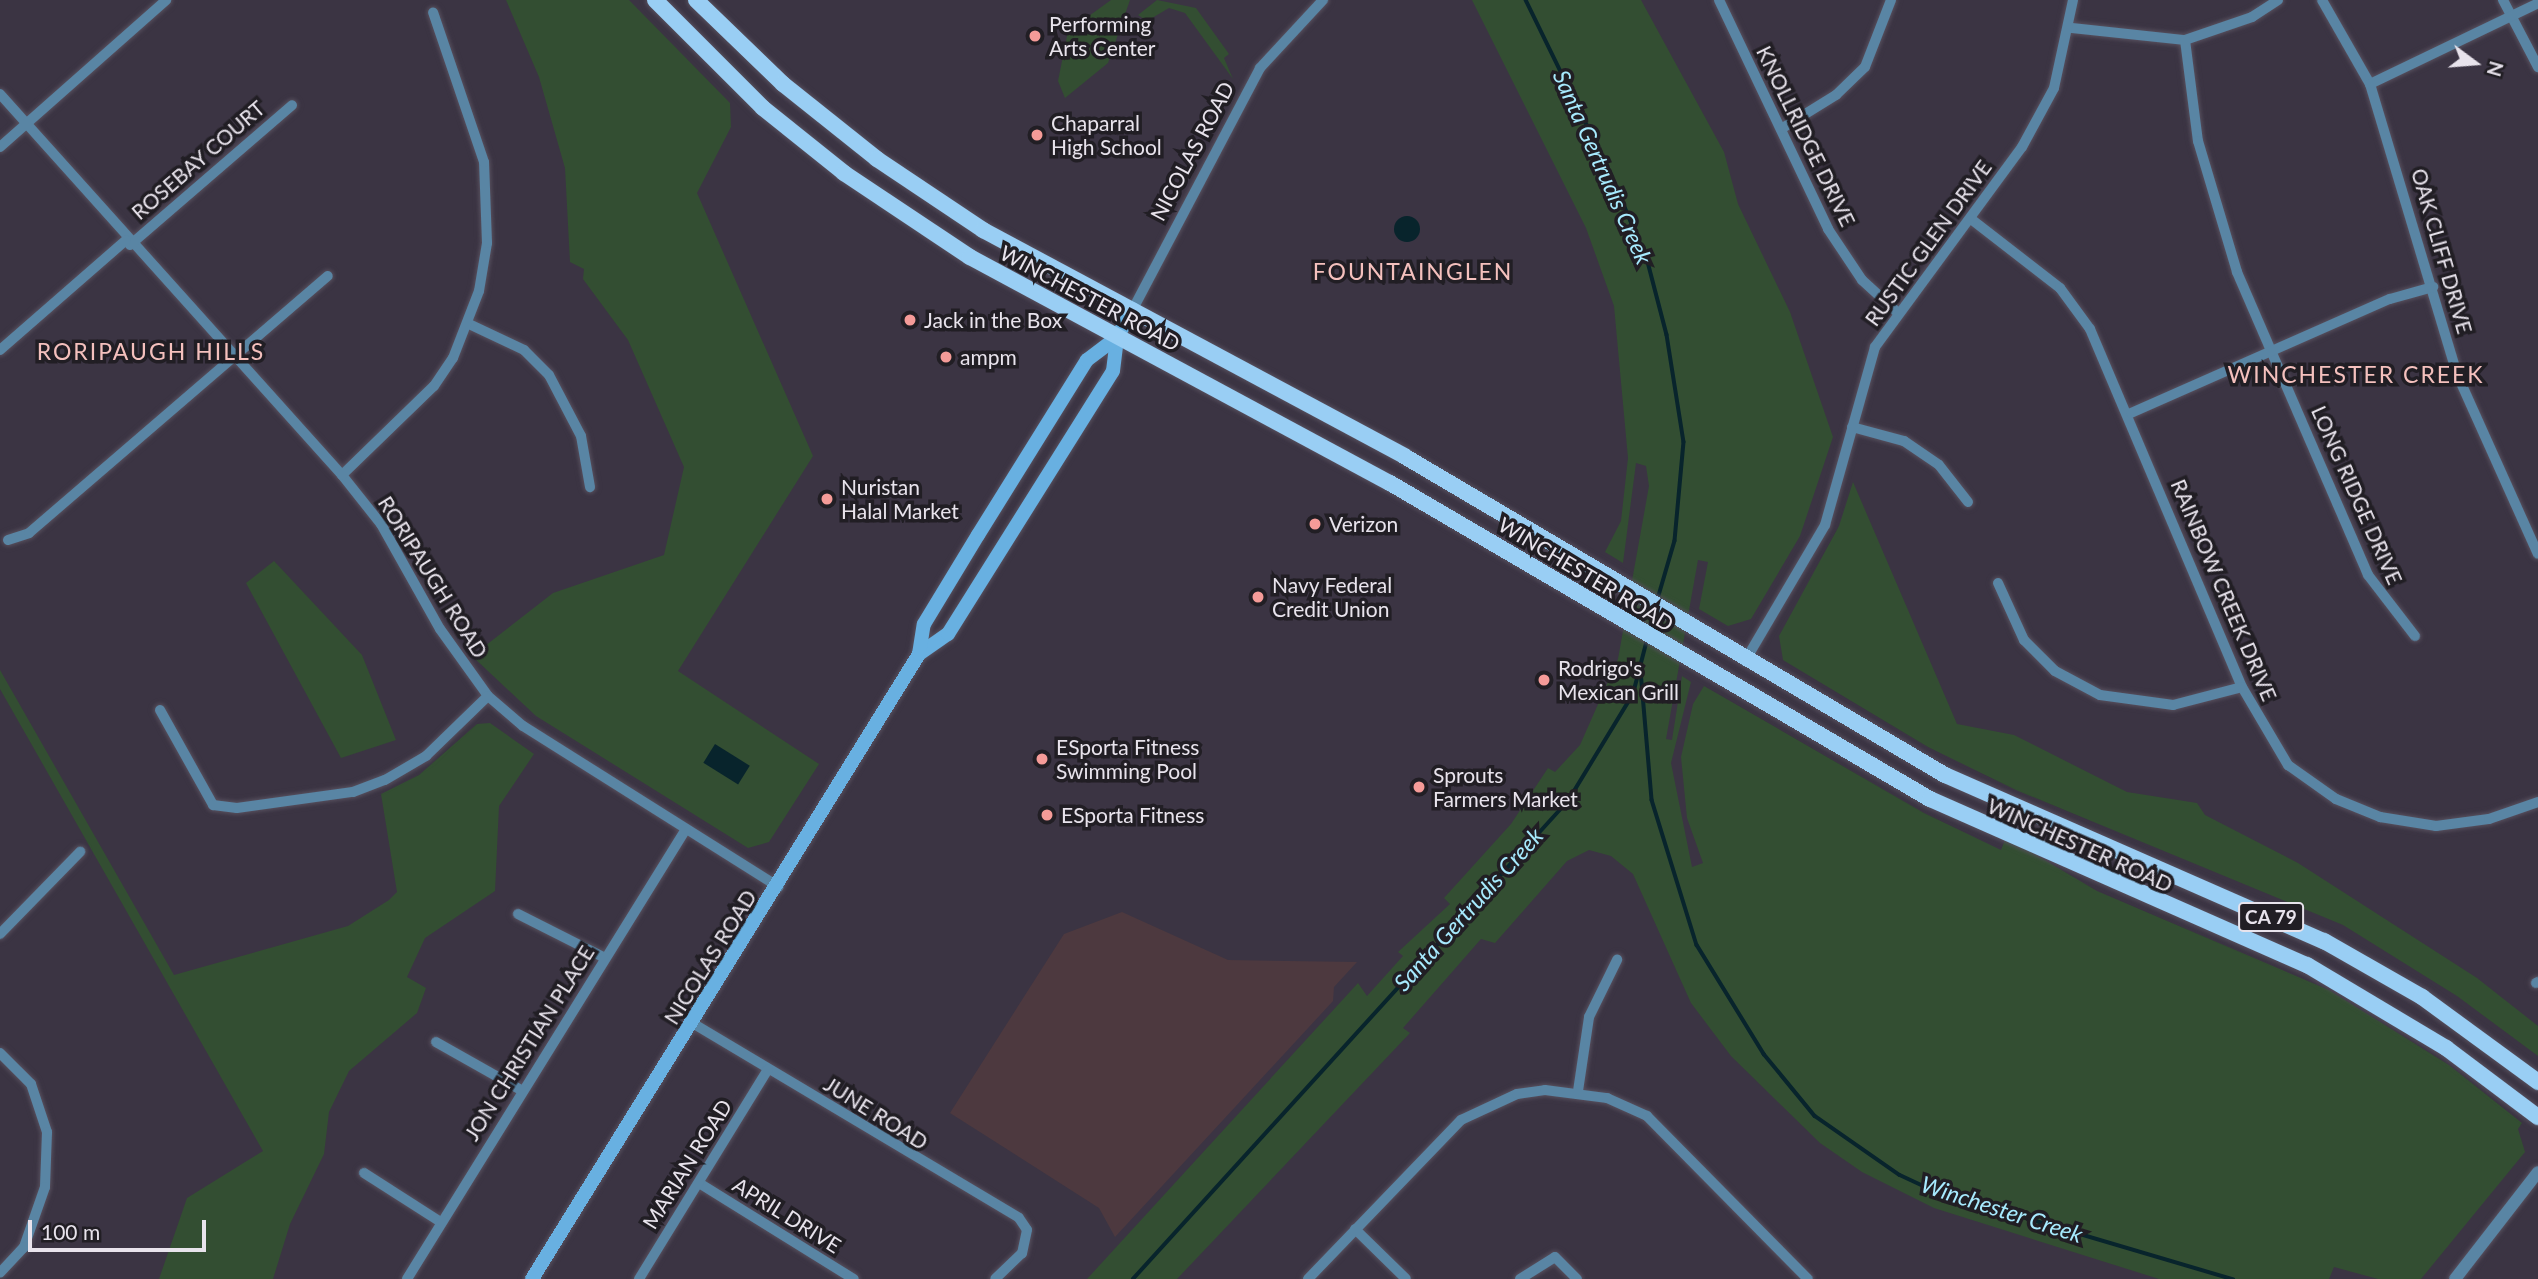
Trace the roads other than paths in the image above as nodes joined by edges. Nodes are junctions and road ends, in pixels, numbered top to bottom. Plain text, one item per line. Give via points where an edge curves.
1 (166, 0) edge
2 (655, 0) edge
3 (696, 0) edge
4 (1323, 0) edge
5 (1719, 0) edge
6 (1891, 0) edge
7 (2073, 0) edge
8 (2278, 0) edge
9 (2322, 0) edge
10 (2503, 0) edge
11 (2538, 4) edge
12 (433, 12) dead end
13 (2511, 18) junction
14 (2072, 28) junction
15 (2185, 40) junction
16 (2538, 67) edge
17 (2370, 84) junction
18 (0, 94) edge
19 (292, 105) dead end
20 (26, 124) junction
21 (1781, 129) junction
22 (0, 147) edge
23 (1971, 219) junction
24 (128, 242) junction
25 (328, 275) dead end
26 (2433, 287) junction
27 (1133, 309) junction
28 (1897, 312) junction
29 (469, 324) junction
30 (1117, 337) junction
31 (0, 350) edge
32 (2271, 352) junction
33 (233, 359) junction
34 (2131, 413) junction
35 (1853, 427) junction
36 (342, 475) junction
37 (590, 487) dead end
38 (1968, 502) dead end
39 (8, 540) dead end
40 (2538, 554) edge
41 (1998, 583) dead end
42 (2415, 636) dead end
43 (919, 654) junction
44 (1745, 662) junction
45 (2242, 687) junction
46 (488, 696) junction
47 (160, 710) dead end
48 (2538, 802) edge
49 (686, 829) junction
50 (80, 852) dead end
51 (779, 887) junction
52 (518, 914) dead end
53 (0, 933) edge
54 (605, 958) junction
55 (1617, 960) dead end
56 (694, 1024) junction
57 (436, 1042) dead end
58 (0, 1052) edge
59 (768, 1069) junction
60 (2538, 1082) edge
61 (521, 1090) junction
62 (1578, 1091) junction
63 (2538, 1117) edge
64 (2538, 1172) edge
65 (364, 1173) dead end
66 (699, 1183) junction
67 (439, 1221) junction
68 (1355, 1229) junction
69 (0, 1273) edge
70 (407, 1279) edge
71 (532, 1279) edge
72 (639, 1279) edge
73 (854, 1279) edge
74 (995, 1279) edge
75 (1308, 1279) edge
76 (1406, 1279) edge
77 (1520, 1279) edge
78 (1577, 1279) edge
79 (1808, 1279) edge
80 (2455, 1279) edge

1 - 20 street
2 - 30 main road, WINCHESTER ROAD via 763,108 844,173 970,257
3 - 27 main road, WINCHESTER ROAD via 783,84 877,159 983,230
4 - 27 street, NICOLAS ROAD via 1260,68
5 - 21 street, KNOLLRIDGE DRIVE
6 - 21 street via 1865,67 1836,95
7 - 14 street, RUSTIC GLEN DRIVE
8 - 15 street via 2252,17
9 - 17 street, OAK CLIFF DRIVE
10 - 13 street
11 - 13 street
12 - 29 street via 484,162 489,203 487,243
13 - 16 street
13 - 17 street
14 - 15 street
14 - 23 street, RUSTIC GLEN DRIVE via 2054,89
15 - 32 street, LONG RIDGE DRIVE via 2198,141 2237,272
17 - 26 street, OAK CLIFF DRIVE
18 - 20 street, RORIPAUGH ROAD
19 - 24 street, ROSEBAY COURT
20 - 22 street
20 - 24 street, RORIPAUGH ROAD
21 - 28 street, KNOLLRIDGE DRIVE via 1828,229 1862,280
23 - 28 street, RUSTIC GLEN DRIVE
23 - 34 street, RAINBOW CREEK DRIVE via 2060,288 2090,329
24 - 31 street, ROSEBAY COURT
24 - 33 street, RORIPAUGH ROAD
25 - 33 street
26 - 32 street
26 - 40 street, OAK CLIFF DRIVE via 2457,374
27 - 30 main road, NICOLAS ROAD
27 - 44 main road, WINCHESTER ROAD via 1393,450
28 - 35 street, RUSTIC GLEN DRIVE via 1875,347
29 - 36 street via 434,386
29 - 37 street via 524,350 549,375 581,436
30 - 43 main road, NICOLAS ROAD via 1087,360 924,624
30 - 43 main road, NICOLAS ROAD via 1115,368 948,634
30 - 63 main road, WINCHESTER ROAD / CA 79 via 1391,483 1702,668 2006,837 2307,965 2446,1048
32 - 34 street
32 - 42 street, LONG RIDGE DRIVE via 2368,575
33 - 36 street, RORIPAUGH ROAD
33 - 39 street via 29,533
34 - 45 street, RAINBOW CREEK DRIVE
35 - 38 street via 1904,441 1939,465
35 - 44 street, RUSTIC GLEN DRIVE via 1825,525
36 - 46 street, RORIPAUGH ROAD via 381,524 440,629
41 - 45 street via 2024,640 2055,671 2100,695 2173,705
43 - 51 main road, NICOLAS ROAD
44 - 60 main road, WINCHESTER ROAD / CA 79 via 1982,794 2324,941 2422,997
45 - 48 street, RAINBOW CREEK DRIVE via 2288,765 2336,799 2380,817 2436,826 2489,820
46 - 47 street via 426,756 385,780 354,792 237,808 213,805
46 - 49 street, RORIPAUGH ROAD via 523,726
49 - 51 street, RORIPAUGH ROAD
49 - 54 street, JON CHRISTIAN PLACE
50 - 53 street
51 - 56 main road, NICOLAS ROAD
52 - 54 street
54 - 61 street, JON CHRISTIAN PLACE
55 - 62 street via 1589,1017
56 - 59 street, JUNE ROAD
56 - 71 main road, NICOLAS ROAD
57 - 61 street
58 - 69 street via 31,1084 47,1132 45,1187 24,1247
59 - 66 street, MARIAN ROAD
59 - 74 street, JUNE ROAD via 1019,1218 1026,1240
61 - 67 street, JON CHRISTIAN PLACE
62 - 68 street via 1517,1094 1461,1120
62 - 79 street via 1630,1106 1663,1128
64 - 80 street
65 - 67 street
66 - 72 street, MARIAN ROAD
66 - 73 street, APRIL DRIVE
67 - 70 street, JON CHRISTIAN PLACE
68 - 75 street
68 - 76 street
77 - 78 street via 1555,1257

